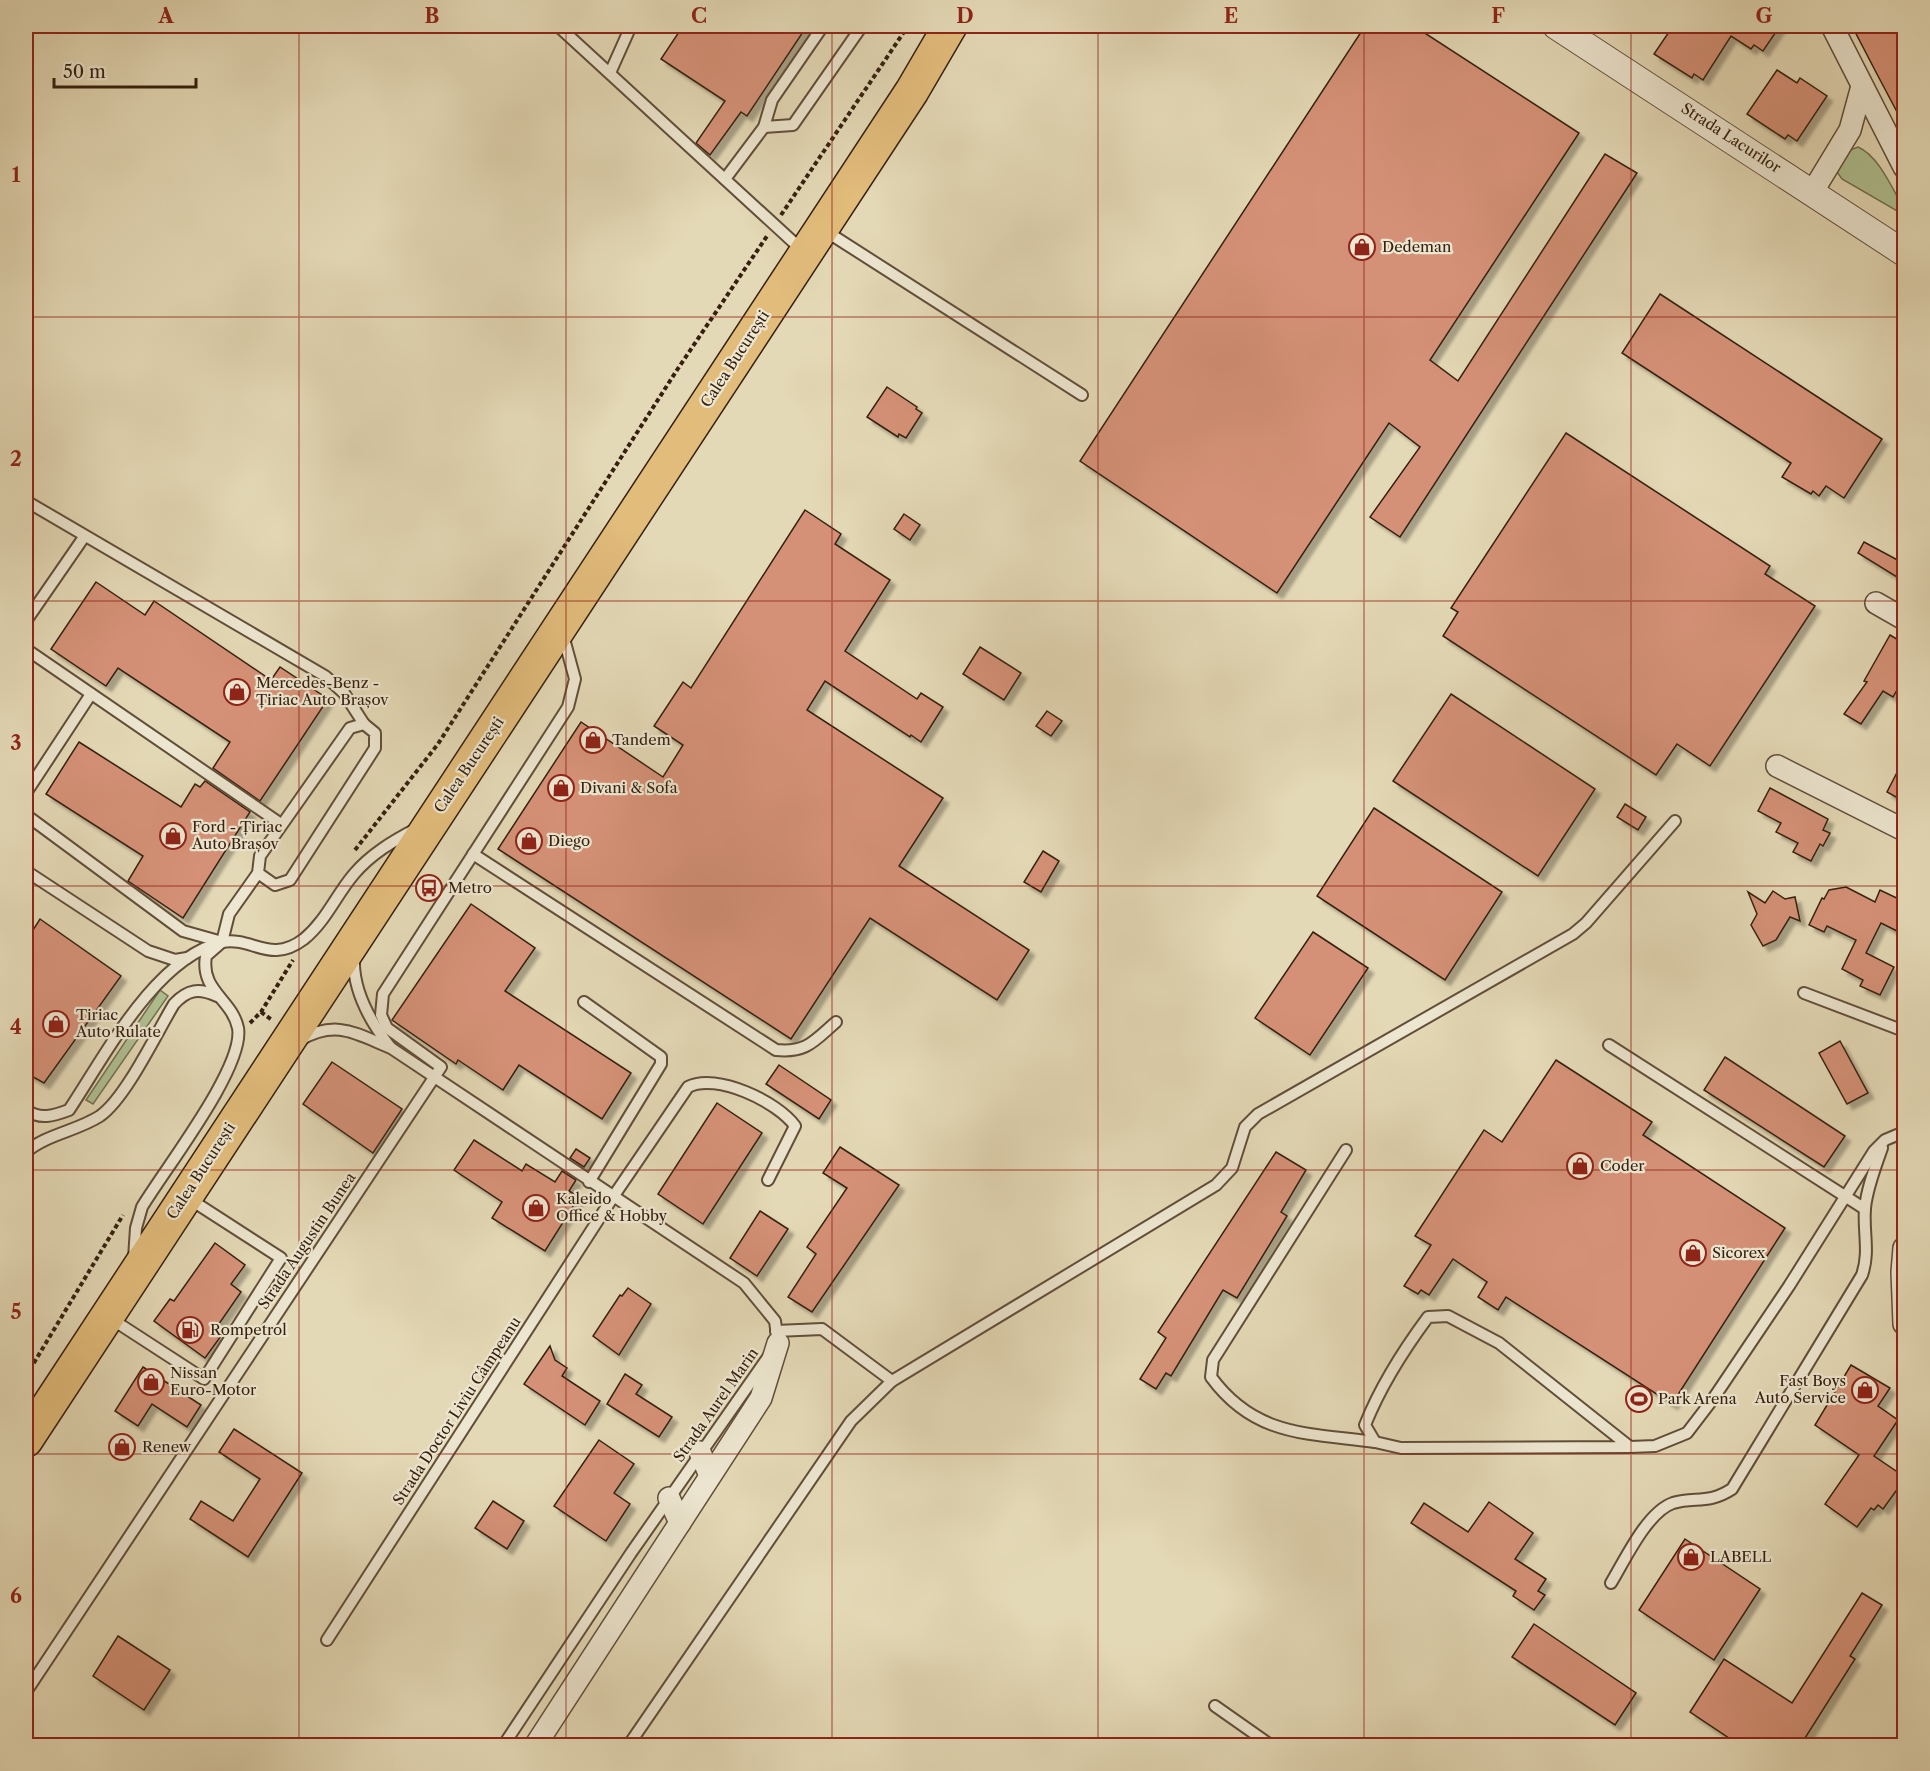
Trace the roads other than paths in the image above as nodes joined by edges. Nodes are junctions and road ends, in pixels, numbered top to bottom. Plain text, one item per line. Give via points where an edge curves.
1 (558, 26) edge
2 (631, 26) edge
3 (823, 26) edge
4 (862, 26) edge
5 (950, 26) edge
6 (964, 26) edge
7 (1556, 26) edge
8 (1833, 26) edge
9 (610, 73) junction
10 (1862, 86) junction
11 (912, 91) junction
12 (764, 127) junction
13 (1905, 167) edge
14 (725, 179) junction
15 (1813, 191) junction
16 (813, 240) junction
17 (1905, 253) edge
18 (1082, 395) dead end
19 (26, 501) edge
20 (84, 537) junction
21 (1876, 603) dead end
22 (1905, 619) edge
23 (26, 621) edge
24 (561, 627) junction
25 (26, 649) edge
26 (91, 694) junction
27 (364, 724) junction
28 (1777, 766) dead end
29 (26, 793) edge
30 (26, 815) edge
31 (1675, 821) dead end
32 (431, 823) junction
33 (281, 824) junction
34 (1905, 830) edge
35 (473, 854) junction
36 (26, 871) edge
37 (258, 873) junction
38 (354, 939) junction
39 (222, 942) junction
40 (190, 957) junction
41 (1804, 993) dead end
42 (217, 996) junction
43 (584, 1002) dead end
44 (836, 1022) dead end
45 (1905, 1031) edge
46 (1609, 1045) dead end
47 (391, 1048) junction
48 (274, 1060) junction
49 (434, 1077) junction
50 (26, 1110) edge
51 (1905, 1132) edge
52 (1885, 1140) junction
53 (1346, 1150) dead end
54 (26, 1152) edge
55 (768, 1180) dead end
56 (590, 1182) junction
57 (185, 1196) junction
58 (613, 1197) junction
59 (1846, 1197) junction
60 (1865, 1209) junction
61 (1905, 1248) edge
62 (132, 1279) junction
63 (107, 1317) junction
64 (1905, 1324) edge
65 (777, 1337) junction
66 (892, 1381) junction
67 (26, 1440) edge
68 (1375, 1442) junction
69 (1629, 1447) junction
70 (700, 1452) junction
71 (710, 1476) junction
72 (669, 1498) junction
73 (680, 1522) junction
74 (1611, 1583) dead end
75 (327, 1641) dead end
76 (26, 1692) edge
77 (1215, 1706) dead end
78 (544, 1743) edge
79 (503, 1746) edge
80 (628, 1746) edge
81 (1272, 1746) edge

1 - 9 lane
2 - 9 lane
3 - 12 lane via 772,100
4 - 12 lane via 793,125
5 - 11 main road, Calea București
6 - 11 main road, Calea București
7 - 15 street, Strada Lacurilor
8 - 10 street
9 - 14 lane
10 - 13 street
10 - 15 street via 1850,130
11 - 16 main road, Calea București
12 - 14 lane
14 - 16 lane via 774,225
15 - 17 street, Strada Lacurilor
16 - 18 lane
16 - 24 main road, Calea București
19 - 20 lane
20 - 23 lane
20 - 27 lane via 325,676 344,693
21 - 22 street
24 - 32 main road, Calea București
24 - 35 lane via 575,679 568,707
25 - 26 lane
26 - 29 lane
26 - 33 lane
27 - 33 lane via 350,728
27 - 37 lane via 375,733 375,748 290,880 275,885
28 - 34 street
30 - 39 lane via 183,931
31 - 66 lane via 1573,934 1258,1114 1245,1126 1232,1168 1216,1185
32 - 38 main road, Calea București
32 - 39 lane via 372,856 354,874 319,926 292,948 263,950
33 - 37 lane via 260,856
35 - 44 lane via 776,1050 793,1052 805,1048
35 - 49 lane via 383,994 381,1015 387,1028 441,1067
36 - 40 lane via 148,951 175,960
37 - 39 lane via 229,914
38 - 47 lane via 357,984 373,1026
38 - 48 main road, Calea București
39 - 40 lane
39 - 42 lane via 206,956 204,964 206,978
40 - 50 lane via 154,984 69,1110 52,1116 34,1116
41 - 45 lane
42 - 54 lane via 203,990 181,996 116,1100 100,1115 39,1142
42 - 62 lane via 235,1019 239,1042 230,1068 142,1207 136,1228
43 - 56 lane via 661,1057 661,1064
46 - 59 lane
47 - 48 lane via 341,1028 322,1029
47 - 49 lane
48 - 57 main road, Calea București
49 - 56 lane
49 - 76 lane, Strada Augustin Bunea
51 - 52 lane
52 - 59 lane
52 - 60 lane
53 - 68 lane via 1213,1360 1211,1377 1224,1394 1263,1424 1281,1430
55 - 58 lane, Strada Doctor Liviu Câmpeanu via 795,1126 788,1117 731,1085 697,1082 688,1087
56 - 58 lane
57 - 62 main road, Calea București
57 - 63 lane via 281,1258 204,1379
58 - 65 lane via 744,1283 775,1321
58 - 75 lane, Strada Doctor Liviu Câmpeanu
59 - 60 lane
59 - 69 lane via 1783,1296 1687,1433 1655,1446
60 - 74 lane via 1867,1259 1862,1275 1731,1489 1707,1501 1674,1503 1655,1513
61 - 64 street
62 - 63 main road, Calea București
63 - 67 main road, Calea București
65 - 66 lane via 822,1329
65 - 70 lane, Strada Aurel Marin
65 - 71 street via 761,1398
66 - 80 lane via 851,1421
68 - 69 lane via 1401,1448
68 - 69 lane via 1365,1425 1389,1373 1428,1317 1448,1316 1499,1343
70 - 71 street
70 - 72 lane, Strada Aurel Marin
71 - 73 street
72 - 73 street
72 - 79 lane, Strada Aurel Marin
73 - 78 street
77 - 81 lane

